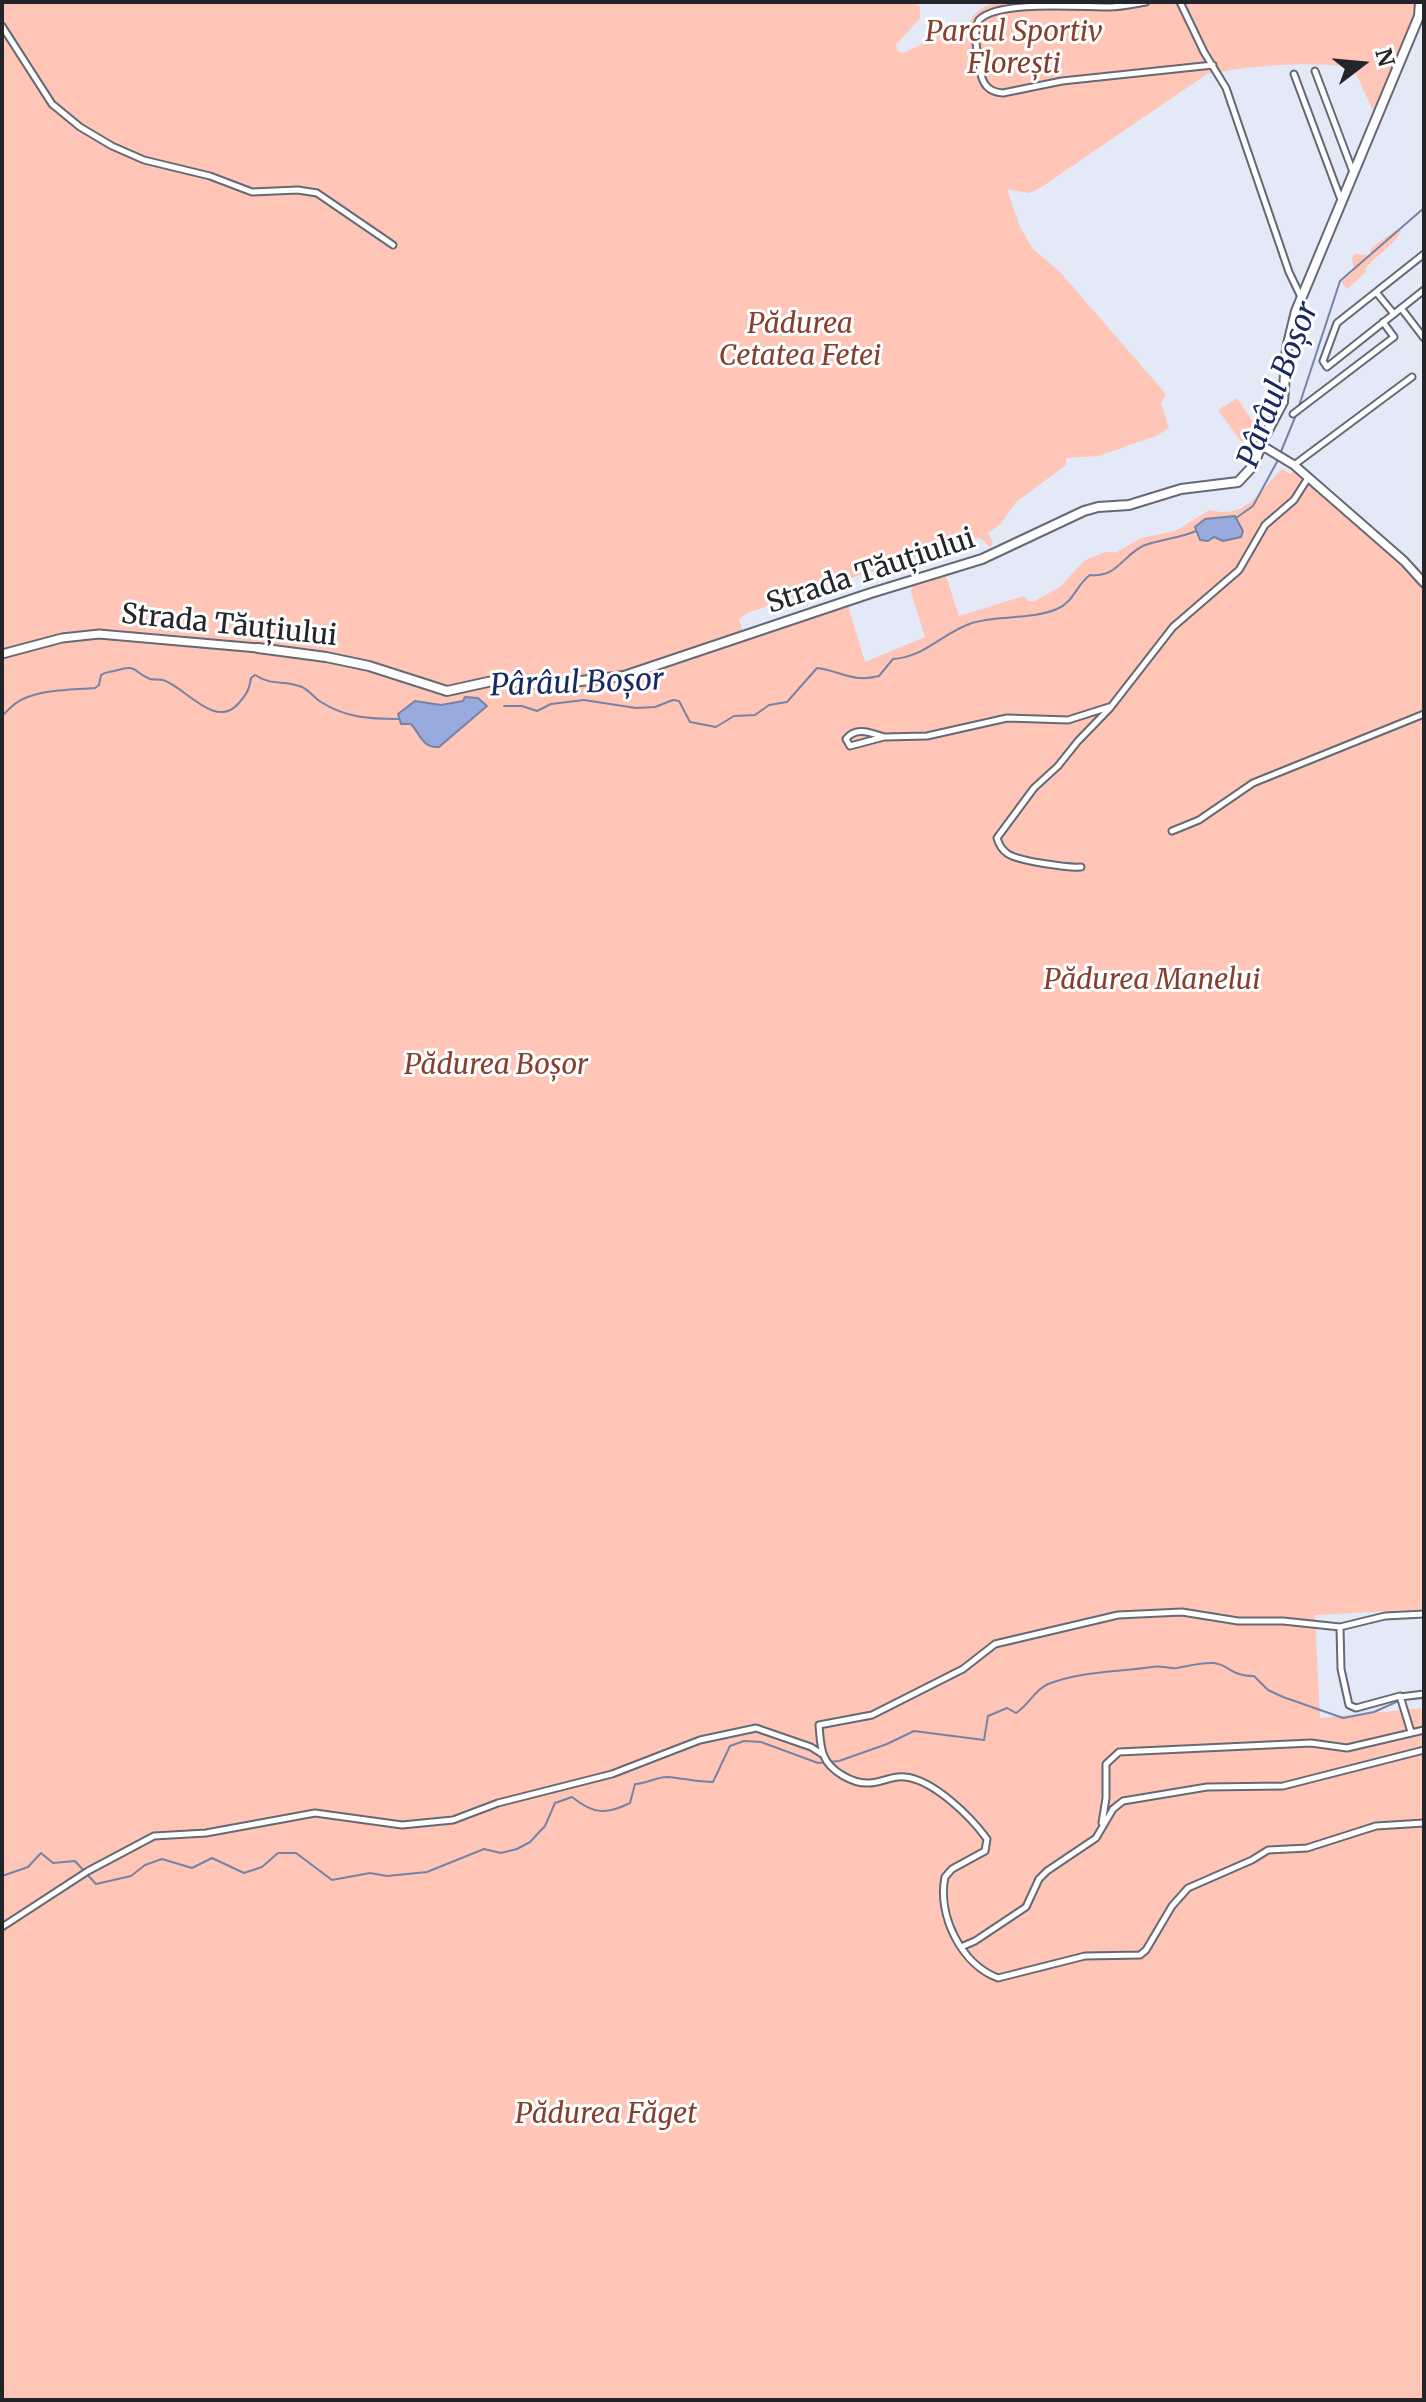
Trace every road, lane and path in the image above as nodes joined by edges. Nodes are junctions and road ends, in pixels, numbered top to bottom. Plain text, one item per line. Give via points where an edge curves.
1 (1146, 2) edge
2 (1180, 2) edge
3 (1422, 6) edge
4 (2, 26) edge
5 (1213, 65) junction
6 (1315, 71) dead end
7 (1294, 74) dead end
8 (1353, 172) junction
9 (1341, 202) junction
10 (393, 245) dead end
11 (1424, 254) edge
12 (1376, 292) junction
13 (1423, 292) edge
14 (1302, 297) junction
15 (1401, 308) junction
16 (1394, 314) junction
17 (1383, 322) junction
18 (1424, 338) edge
19 (1412, 377) dead end
20 (1293, 414) dead end
21 (1264, 445) junction
22 (1294, 465) junction
23 (1308, 478) junction
24 (1424, 583) edge
25 (258, 648) joint
26 (2, 654) edge
27 (1110, 708) junction
28 (1424, 714) edge
29 (884, 737) junction
30 (1172, 831) dead end
31 (1081, 867) dead end
32 (1424, 1614) edge
33 (1340, 1627) junction
34 (1424, 1694) edge
35 (1401, 1699) junction
36 (1424, 1730) edge
37 (1411, 1732) junction
38 (1424, 1750) edge
39 (826, 1760) junction
40 (1424, 1823) edge
41 (1100, 1832) junction
42 (2, 1927) edge
43 (961, 1947) junction

1 - 5 street via 1109,7 1068,2 997,5 977,27 983,82 1003,93 1062,81
2 - 5 street
3 - 8 main road, Strada Tăuțiului
4 - 10 street via 52,104 112,146 252,192 317,193
5 - 14 street
6 - 8 street
7 - 9 street
8 - 9 main road, Strada Tăuțiului
9 - 14 main road, Strada Tăuțiului
11 - 12 street
12 - 16 street
12 - 17 street via 1337,323 1323,361 1327,367
13 - 15 street
14 - 21 main road, Strada Tăuțiului via 1288,338 1285,397
15 - 16 street
15 - 18 street
16 - 17 street
17 - 20 street via 1394,337
19 - 22 street
21 - 22 street
21 - 25 main road, Strada Tăuțiului via 1238,482 1084,511 982,559 624,676 546,685 497,680 447,691 369,666
22 - 23 street
23 - 24 street
23 - 27 street via 1294,500 1265,525 1236,574 1173,627
25 - 26 street, Strada Tăuțiului via 99,634
27 - 29 street via 1068,720 1007,718 927,736
27 - 31 street via 1034,788 997,838 1012,856
28 - 30 street via 1253,783 1199,820
29 - 29 street via 857,746 846,739 865,731
32 - 33 street
33 - 35 street via 1349,1705
33 - 39 street via 1146,1613 1090,1620 995,1644 963,1669 872,1715 819,1725
34 - 35 street
35 - 37 street
36 - 37 street
37 - 41 street via 1347,1748 1311,1743 1119,1752 1106,1764
38 - 41 street via 1283,1786 1207,1787 1133,1798 1116,1805
39 - 42 street via 811,1747 756,1728 700,1740 612,1774 453,1820 402,1825 315,1813 206,1833 154,1836
39 - 43 street via 860,1782 913,1779 957,1806 987,1839 985,1851 944,1879 948,1921
40 - 43 street via 1383,1825 1307,1848 1271,1848 1188,1888 1137,1957 1085,1956 998,1978
41 - 43 street via 1039,1879 1026,1907

